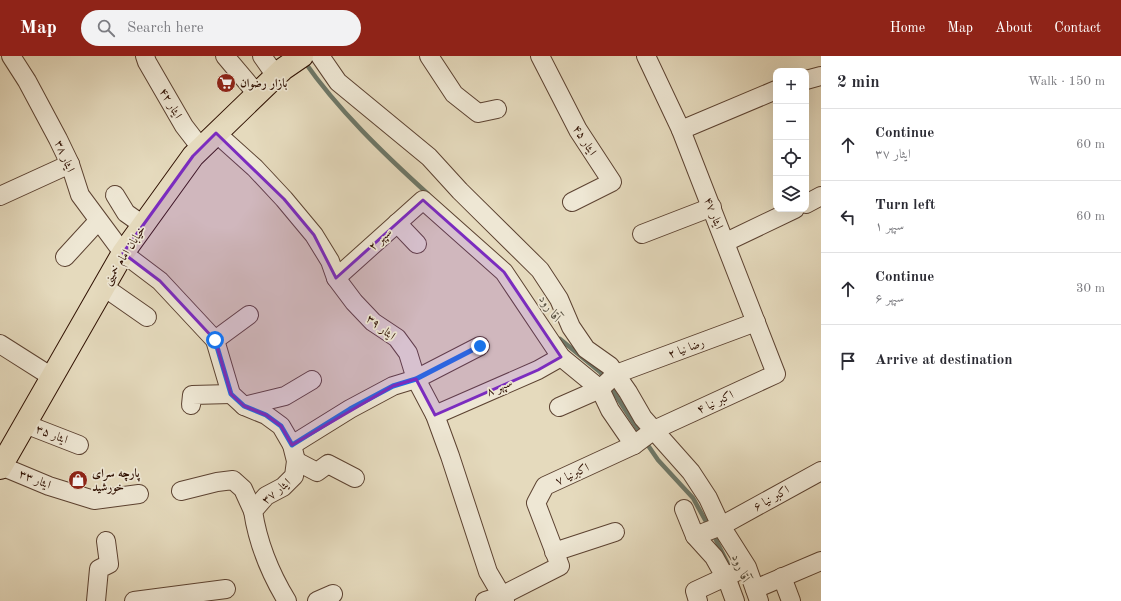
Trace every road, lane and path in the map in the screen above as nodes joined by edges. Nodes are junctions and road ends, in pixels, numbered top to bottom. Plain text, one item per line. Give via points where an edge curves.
1 (11, 56) edge
2 (145, 56) edge
3 (225, 56) edge
4 (262, 56) edge
5 (302, 56) edge
6 (320, 56) edge
7 (429, 56) edge
8 (540, 56) edge
9 (646, 56) edge
10 (279, 72) junction
11 (821, 76) edge
12 (809, 79) edge
13 (773, 91) edge
14 (257, 94) junction
15 (497, 109) dead end
16 (681, 130) junction
17 (216, 133) junction
18 (201, 148) junction
19 (70, 164) junction
20 (115, 195) dead end
21 (0, 196) edge
22 (821, 196) edge
23 (572, 202) dead end
24 (809, 202) edge
25 (712, 206) junction
26 (789, 212) edge
27 (98, 221) junction
28 (397, 223) junction
29 (143, 225) junction
30 (642, 234) dead end
31 (726, 242) junction
32 (417, 244) dead end
33 (123, 253) junction
34 (65, 257) dead end
35 (336, 278) junction
36 (104, 287) junction
37 (249, 315) dead end
38 (147, 317) dead end
39 (756, 322) junction
40 (215, 340) junction
41 (0, 344) edge
42 (480, 346) dead end
43 (561, 357) junction
44 (616, 374) junction
45 (776, 374) joint
46 (52, 376) junction
47 (416, 379) junction
48 (312, 380) dead end
49 (600, 389) junction
50 (231, 394) junction
51 (191, 405) dead end
52 (244, 406) junction
53 (559, 407) dead end
54 (435, 415) junction
55 (25, 424) junction
56 (654, 430) junction
57 (80, 445) dead end
58 (634, 445) junction
59 (294, 453) junction
60 (1, 467) edge
61 (821, 471) edge
62 (354, 478) dead end
63 (181, 491) dead end
64 (139, 494) dead end
65 (684, 509) dead end
66 (253, 512) junction
67 (721, 526) junction
68 (615, 532) dead end
69 (695, 536) junction
70 (106, 541) dead end
71 (557, 559) junction
72 (821, 561) edge
73 (747, 567) junction
74 (725, 576) junction
75 (782, 578) junction
76 (226, 589) dead end
77 (757, 595) edge
78 (497, 599) edge
79 (96, 601) edge
80 (134, 601) edge
81 (287, 601) edge
82 (698, 601) edge
83 (735, 601) edge
84 (791, 601) edge

1 - 19 street, ایثار ۳۸ via 27,81
2 - 18 street, ایثار ۴۲ via 184,126
3 - 14 street
4 - 10 street
5 - 10 main road, خیابان امام خمینی
6 - 44 street via 338,82 430,156 460,191 540,270 586,349 610,366
7 - 15 street via 454,94 478,113
8 - 23 street, ایثار ۴۵ via 578,130 612,182
9 - 16 street, ایثار ۴۷
10 - 14 main road, خیابان امام خمینی
11 - 12 street
13 - 16 street
14 - 17 main road, خیابان امام خمینی
16 - 25 street, ایثار ۴۷
17 - 18 main road, خیابان امام خمینی
17 - 35 street, ایثار ۳۹ via 255,168 314,235 330,261
18 - 29 main road, خیابان امام خمینی
19 - 21 street
19 - 27 street, ایثار ۳۸ via 80,195
20 - 29 street via 126,214
22 - 24 street
25 - 30 street
25 - 31 street, ایثار ۴۷
26 - 31 street
27 - 33 street, ایثار ۳۸
27 - 34 street
28 - 32 street
28 - 35 street, سپهر ۲
28 - 43 street, سپهر ۲ via 423,200 504,272
29 - 33 main road, خیابان امام خمینی
31 - 39 street, ایثار ۴۷
33 - 36 main road, خیابان امام خمینی
33 - 40 street via 160,281
35 - 47 street, ایثار ۳۹ via 372,322 397,338 408,353
36 - 38 street
36 - 46 main road, خیابان امام خمینی
37 - 40 street
39 - 44 street, رضا نیا ۲
39 - 45 street, ایثار ۴۷
40 - 50 street
41 - 46 street
42 - 47 street
43 - 49 street
43 - 54 street, سپهر ۸ via 538,370
44 - 49 street
44 - 56 street via 643,418
45 - 56 street, اکبر نیا ۴
46 - 55 main road, خیابان امام خمینی
47 - 54 street, ایثار ۳۹
47 - 59 street via 393,386 350,409
48 - 52 street via 285,396
49 - 53 street
49 - 58 street via 610,410
50 - 51 street via 192,395
50 - 52 street
52 - 59 street via 266,415 281,426
54 - 78 street, ایثار ۳۹
55 - 57 street, ایثار ۳۵
55 - 60 main road, خیابان امام خمینی
56 - 58 street, اکبرنیا ۷
56 - 67 street via 691,472 708,498
58 - 71 street, اکبرنیا ۷ via 544,486 536,502
59 - 62 street via 317,472 328,464
59 - 66 street, ایثار ۳۷ via 294,476 283,487 266,496
60 - 64 street, ایثار ۳۳ via 94,500
61 - 67 street, اکبر نیا ۶
63 - 66 street via 232,480 243,489
65 - 69 street
66 - 81 street, ایثار ۳۷ via 256,533 273,579
67 - 69 street, اکبر نیا ۶
67 - 73 street
68 - 71 street
69 - 74 street via 714,557
70 - 79 street via 109,564 99,569
71 - 78 street
72 - 75 street
73 - 74 street
73 - 77 street
74 - 82 street via 696,591
74 - 83 street
75 - 77 street
75 - 84 street
76 - 80 street

